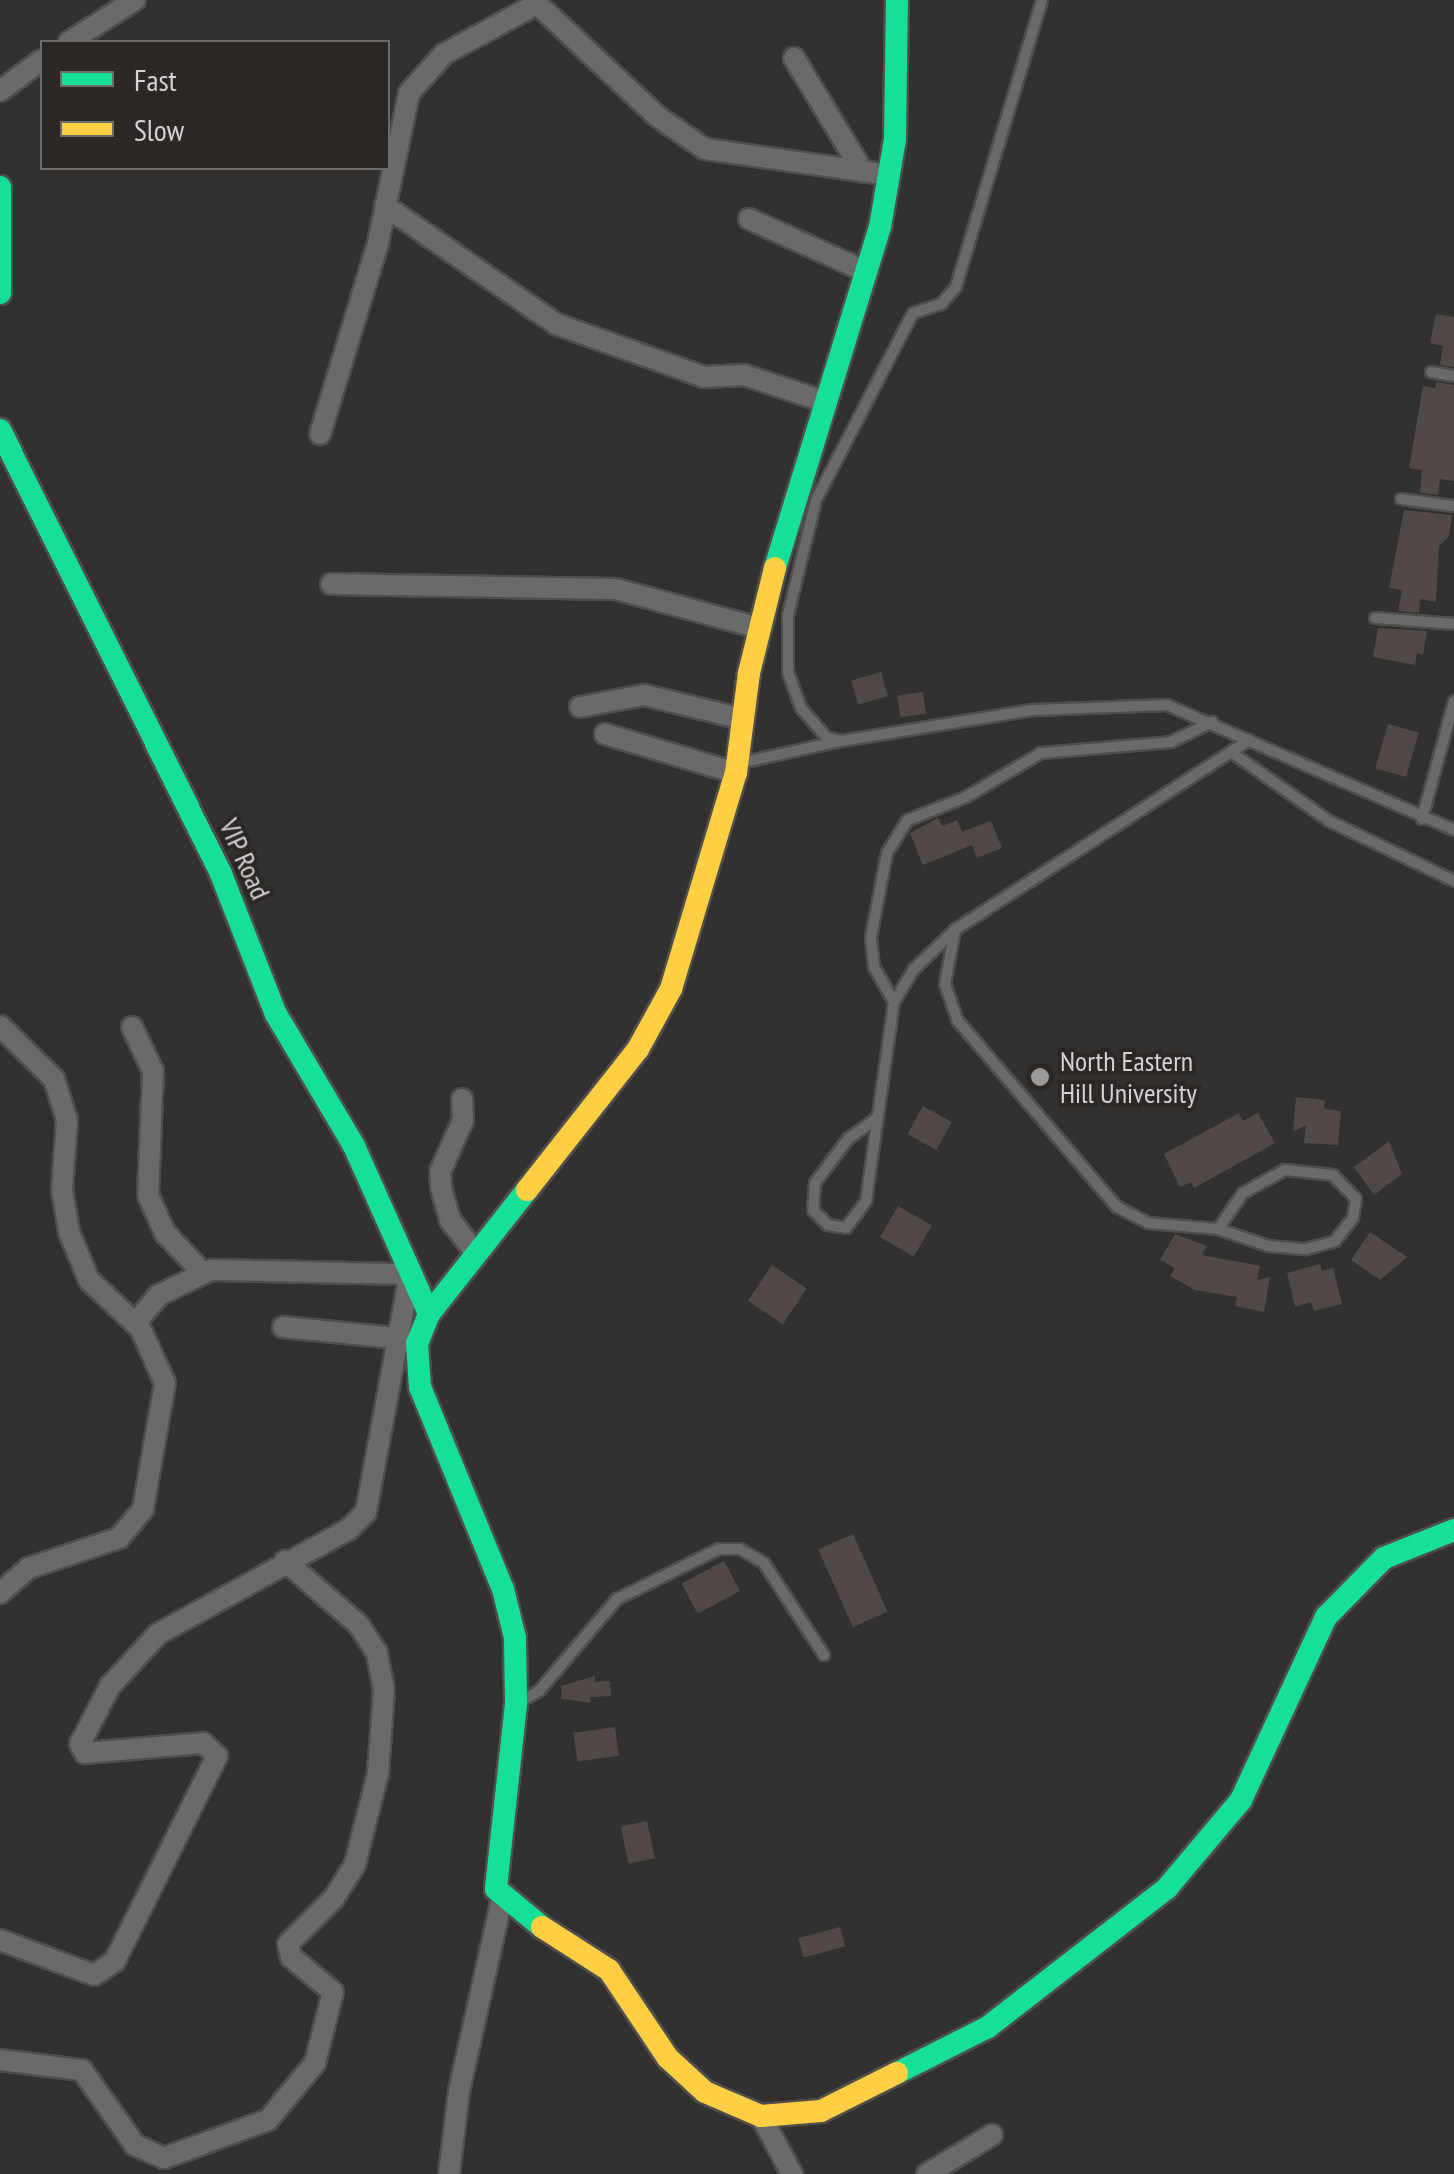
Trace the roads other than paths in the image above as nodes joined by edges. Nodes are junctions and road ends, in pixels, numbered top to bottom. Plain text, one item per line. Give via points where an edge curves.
1 (135, 0) edge
2 (896, 0) edge
3 (1042, 0) edge
4 (535, 2) edge
5 (73, 40) edge
6 (794, 58) dead end
7 (40, 61) edge
8 (0, 91) edge
9 (863, 172) junction
10 (888, 175) junction
11 (0, 187) edge
12 (385, 206) junction
13 (749, 220) dead end
14 (867, 272) junction
15 (0, 293) edge
16 (1430, 372) dead end
17 (1454, 376) edge
18 (823, 401) junction
19 (0, 430) edge
20 (320, 434) dead end
21 (1400, 499) dead end
22 (1454, 506) edge
23 (330, 584) dead end
24 (1375, 618) dead end
25 (1454, 624) edge
26 (759, 628) junction
27 (1454, 700) edge
28 (580, 708) dead end
29 (743, 719) junction
30 (1212, 722) junction
31 (605, 734) dead end
32 (1249, 740) junction
33 (841, 741) junction
34 (1231, 752) junction
35 (737, 768) junction
36 (1422, 819) junction
37 (1454, 830) edge
38 (1454, 882) edge
39 (956, 929) junction
40 (894, 1002) junction
41 (0, 1026) edge
42 (132, 1027) dead end
43 (462, 1099) dead end
44 (877, 1118) junction
45 (1218, 1229) junction
46 (475, 1252) junction
47 (202, 1271) junction
48 (410, 1274) junction
49 (429, 1314) junction
50 (138, 1326) junction
51 (283, 1327) dead end
52 (395, 1338) junction
53 (1454, 1530) edge
54 (285, 1561) junction
55 (0, 1593) edge
56 (824, 1655) dead end
57 (516, 1704) junction
58 (502, 1899) junction
59 (0, 1940) edge
60 (0, 2060) edge
61 (760, 2116) junction
62 (992, 2135) dead end
63 (448, 2174) edge
64 (792, 2174) edge
65 (927, 2174) edge

1 - 5 street
2 - 10 street via 895,139
3 - 33 lane via 956,287 942,304 913,313 833,462 807,527 788,615 788,672 808,718 826,737
4 - 9 street via 658,118 705,150
4 - 12 street via 426,70 400,120
6 - 9 street
7 - 8 street
9 - 10 street
10 - 14 street
11 - 15 street
12 - 18 street via 556,324 704,377 744,376
12 - 20 street
13 - 14 street
14 - 18 street
16 - 17 lane
18 - 26 street
19 - 48 street, VIP Road via 221,874 276,1014 354,1146
21 - 22 lane
23 - 26 street via 616,589
24 - 25 lane
26 - 29 street
27 - 36 lane
28 - 29 street via 644,695
29 - 35 street
30 - 32 lane
30 - 33 lane via 1167,705 1136,703 1033,710
30 - 40 lane via 1171,742 1041,752 966,797 908,820 887,854 871,936 874,967
31 - 35 street
32 - 34 lane
32 - 36 lane
33 - 35 lane
34 - 38 lane via 1329,821
34 - 39 lane
35 - 46 street via 664,1008
36 - 37 lane
39 - 40 lane via 914,968
39 - 45 lane via 946,964 952,1008 1059,1142 1134,1218
40 - 44 lane
41 - 50 street via 54,1079 67,1120 62,1190 68,1232 89,1280
42 - 47 street via 153,1071 148,1195 165,1233
43 - 46 street via 463,1120 444,1160 440,1188 450,1220
44 - 44 lane via 860,1213 846,1228 828,1225 813,1210 815,1184 848,1139
45 - 45 lane via 1268,1246 1323,1246 1350,1223 1356,1198 1332,1175 1285,1170 1243,1193
46 - 49 street
47 - 48 street
47 - 50 street via 159,1295
48 - 49 street, VIP Road
48 - 52 street
49 - 57 street via 418,1344 420,1387 503,1590 514,1638
50 - 55 street via 165,1383 142,1508 130,1530 108,1544 30,1568
51 - 52 street
52 - 54 street via 366,1512 349,1529
53 - 61 street via 1384,1558 1326,1617 1240,1800 1167,1888 988,2027 820,2112
54 - 59 street via 158,1634 126,1662 80,1744 84,1754 202,1743 217,1756 108,1970 94,1975
54 - 60 street via 359,1626 378,1654 384,1690 378,1773 355,1864 334,1898 288,1944 292,1957 333,1992 315,2063 278,2115 164,2158 135,2145 82,2070
56 - 57 lane via 764,1563 740,1548 719,1549 617,1599 539,1691
57 - 58 street via 496,1869
58 - 61 street via 609,1970 678,2071 714,2097
58 - 63 street via 459,2092
61 - 64 street
62 - 65 street

